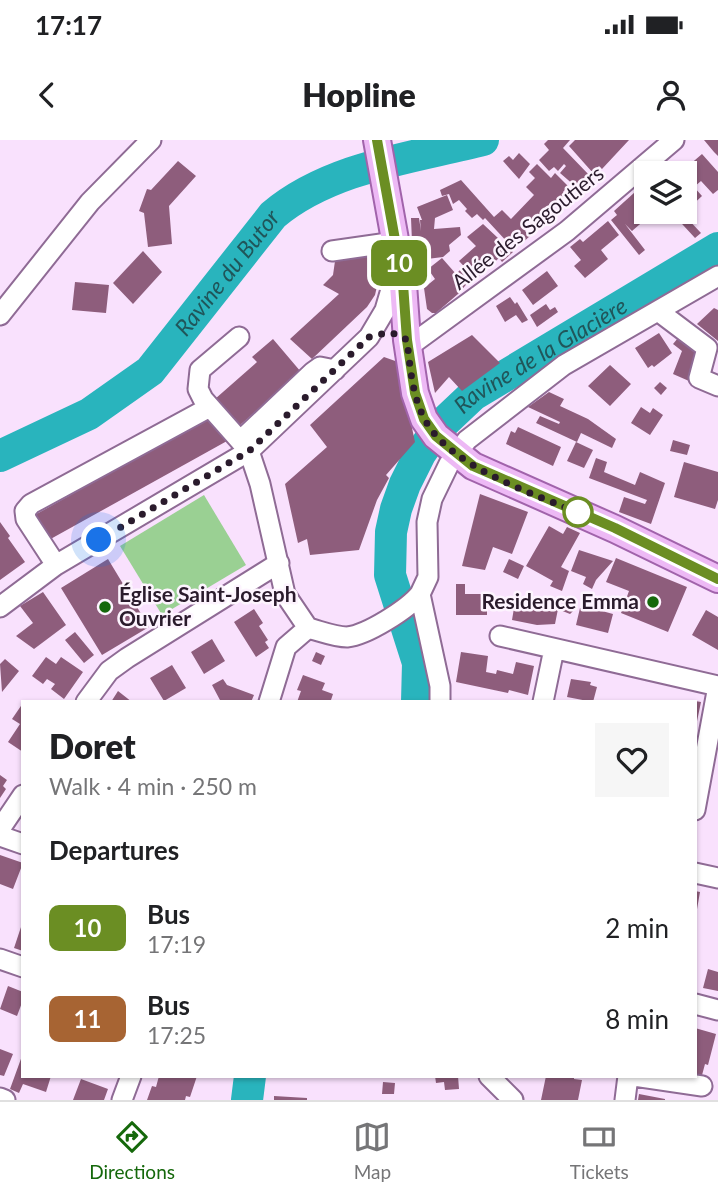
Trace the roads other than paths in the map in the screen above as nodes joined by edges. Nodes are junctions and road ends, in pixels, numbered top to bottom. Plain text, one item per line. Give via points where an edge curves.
1 (151, 140) edge
2 (377, 140) edge
3 (674, 140) edge
4 (332, 251) dead end
5 (397, 251) junction
6 (718, 276) edge
7 (658, 311) junction
8 (0, 315) edge
9 (239, 337) dead end
10 (369, 337) junction
11 (407, 344) junction
12 (718, 386) edge
13 (209, 407) junction
14 (244, 446) junction
15 (451, 450) junction
16 (279, 563) junction
17 (56, 565) junction
18 (718, 579) edge
19 (416, 599) junction
20 (0, 607) edge
21 (309, 628) junction
22 (500, 636) dead end
23 (554, 649) junction
24 (718, 686) edge
25 (87, 700) edge
26 (270, 700) edge
27 (440, 700) edge
28 (543, 700) edge
29 (21, 798) edge
30 (697, 799) edge
31 (0, 829) edge
32 (0, 836) edge
33 (21, 844) edge
34 (697, 873) edge
35 (718, 878) edge
36 (0, 959) edge
37 (21, 966) edge
38 (697, 1005) edge
39 (718, 1010) edge
40 (130, 1078) edge
41 (491, 1078) edge
42 (628, 1078) edge
43 (648, 1078) edge
44 (702, 1086) dead end
45 (122, 1100) edge
46 (513, 1100) edge
47 (625, 1100) edge

1 - 8 street via 90,202
2 - 5 main road
3 - 11 street, Allée des Sagoutiers via 567,231
4 - 5 street
5 - 10 street via 385,310
5 - 11 main road
6 - 7 street
7 - 12 street via 707,348 699,378
7 - 15 street via 564,365
9 - 13 street via 200,370 198,389
10 - 11 street via 393,332
10 - 14 street
11 - 15 main road via 424,419
13 - 14 street
13 - 17 street via 31,504 26,519
14 - 16 street via 260,484
14 - 17 street
15 - 18 main road via 473,466
15 - 19 street via 432,499 428,577
16 - 21 street via 285,594
16 - 25 street via 127,658 109,671
17 - 20 street
19 - 21 street via 363,632 347,636
19 - 27 street
21 - 26 street via 286,647
22 - 23 street
23 - 24 street
23 - 28 street
24 - 30 street
29 - 31 street
32 - 33 street
34 - 35 street
36 - 37 street
38 - 39 street
40 - 45 street
41 - 46 street
42 - 47 street
43 - 44 street

